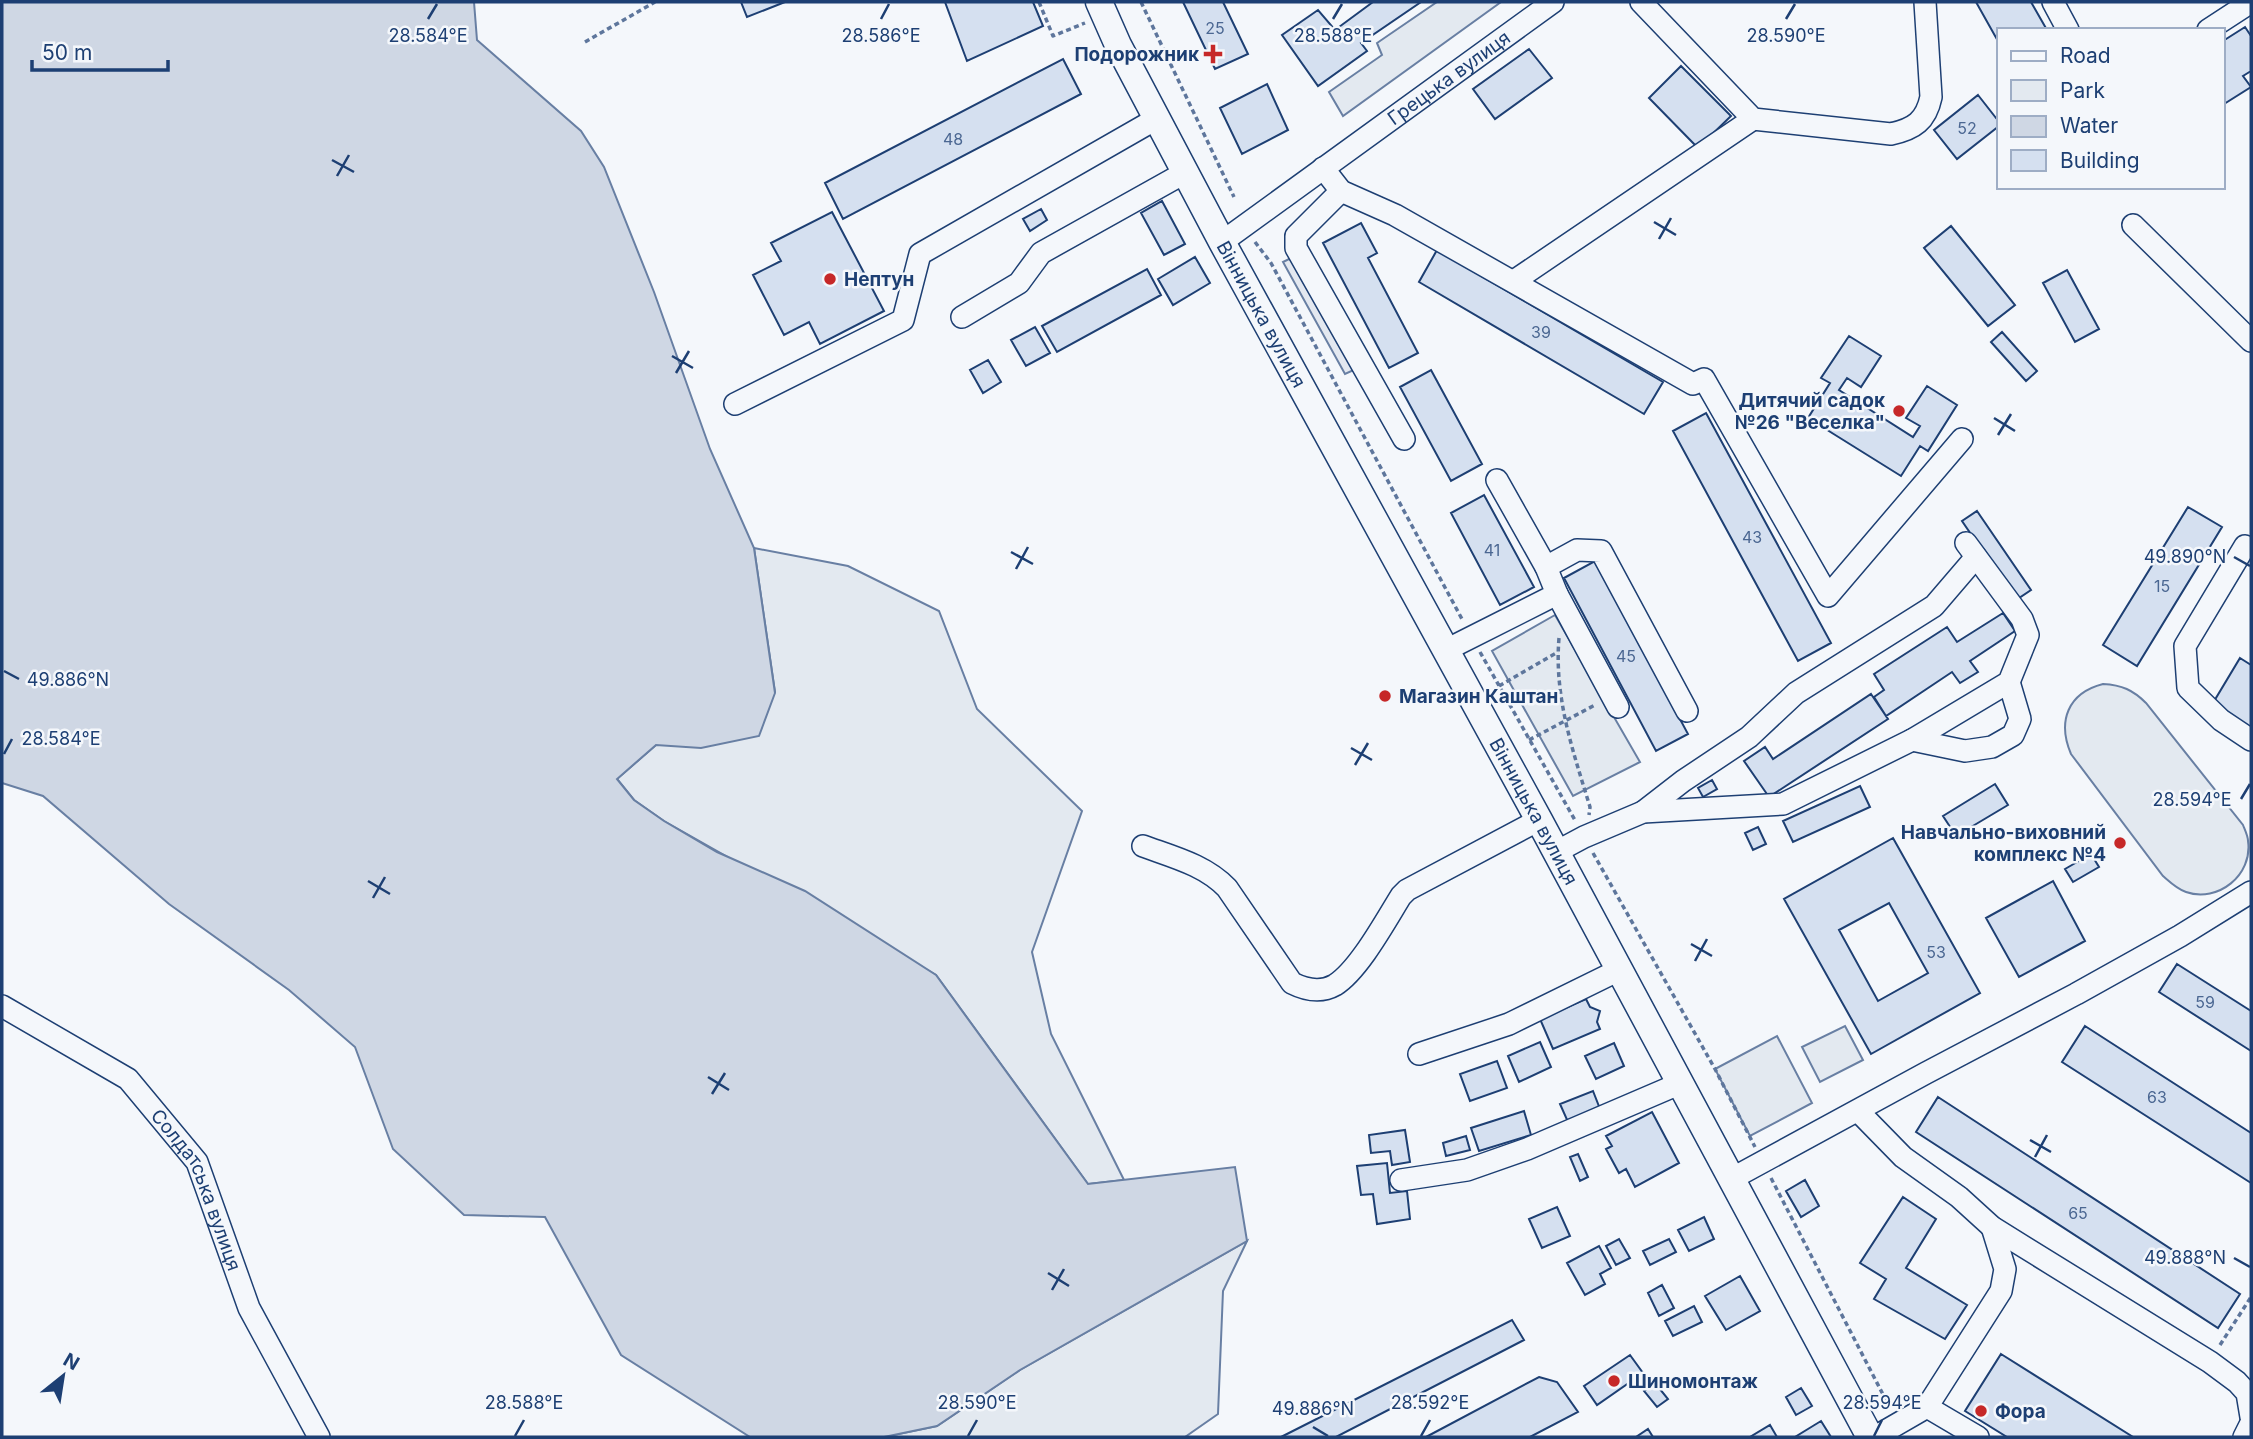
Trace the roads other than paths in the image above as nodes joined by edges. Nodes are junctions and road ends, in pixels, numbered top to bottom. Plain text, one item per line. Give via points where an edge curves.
1 (1553, 2) edge
2 (1641, 2) edge
3 (1925, 2) edge
4 (2053, 2) edge
5 (2250, 2) edge
6 (1094, 12) edge
7 (2066, 28) edge
8 (2211, 28) edge
9 (1156, 119) junction
10 (1753, 119) junction
11 (1322, 168) junction
12 (1186, 172) junction
13 (1341, 191) junction
14 (2133, 225) dead end
15 (1222, 242) junction
16 (1514, 281) junction
17 (962, 317) dead end
18 (2251, 341) edge
19 (735, 404) dead end
20 (1404, 439) dead end
21 (1962, 439) dead end
22 (1497, 480) dead end
23 (2245, 546) dead end
24 (1546, 567) junction
25 (1560, 599) junction
26 (1446, 650) junction
27 (2010, 682) junction
28 (1615, 701) road end
29 (1687, 711) dead end
30 (1912, 740) junction
31 (2251, 740) edge
32 (1643, 812) junction
33 (1539, 820) junction
34 (1143, 846) dead end
35 (1556, 852) junction
36 (2251, 892) edge
37 (1619, 970) junction
38 (2, 1006) edge
39 (1419, 1054) dead end
40 (1681, 1083) junction
41 (1858, 1111) junction
42 (1733, 1178) junction
43 (1401, 1180) dead end
44 (1992, 1227) junction
45 (1927, 1407) junction
46 (2251, 1417) edge
47 (2251, 1423) edge
48 (319, 1437) edge
49 (1870, 1437) edge
50 (1875, 1437) edge
51 (1978, 1437) edge
52 (2244, 1437) edge

1 - 11 street, Грецька вулиця
2 - 10 street
3 - 10 street via 1931,97 1923,118 1909,130 1891,134
4 - 7 street
5 - 8 street
6 - 9 main road, Вінницька вулиця via 1118,46
9 - 12 main road, Вінницька вулиця
9 - 19 street via 920,254 904,320
10 - 16 street
11 - 13 street
11 - 15 street, Грецька вулиця
12 - 15 main road, Вінницька вулиця
12 - 17 street via 1041,253 1019,283
13 - 16 street via 1395,215
13 - 20 street via 1296,236 1296,248
14 - 18 street
15 - 26 main road, Вінницька вулиця
16 - 21 street via 1693,384 1704,379 1828,596
22 - 24 street
23 - 31 street via 2185,646 2188,688 2221,720
24 - 25 street
24 - 29 street via 1577,550 1601,551
25 - 26 street
25 - 28 street
26 - 33 main road, Вінницька вулиця
27 - 30 street
27 - 30 street via 2020,719 2013,734 1993,747 1965,751
27 - 32 street via 2028,635 1971,550 1934,606 1796,693 1749,737
30 - 32 street via 1783,804
32 - 35 street
33 - 34 street via 1407,890 1364,955 1336,984 1310,990 1292,983 1218,879 1207,870
33 - 35 main road, Вінницька вулиця
35 - 37 main road, Вінницька вулиця
36 - 41 street via 2087,988
37 - 39 street via 1510,1024
37 - 40 main road, Вінницька вулиця
38 - 48 street, Солдатська вулиця via 128,1079 197,1162 249,1308
40 - 42 main road, Вінницька вулиця
40 - 43 street via 1515,1154 1467,1170
41 - 42 street
41 - 44 street via 1903,1157
42 - 49 main road, Вінницька вулиця
44 - 45 street via 2005,1269 2001,1291
44 - 46 street via 2210,1362 2247,1393
45 - 50 street
45 - 51 street
47 - 52 street

